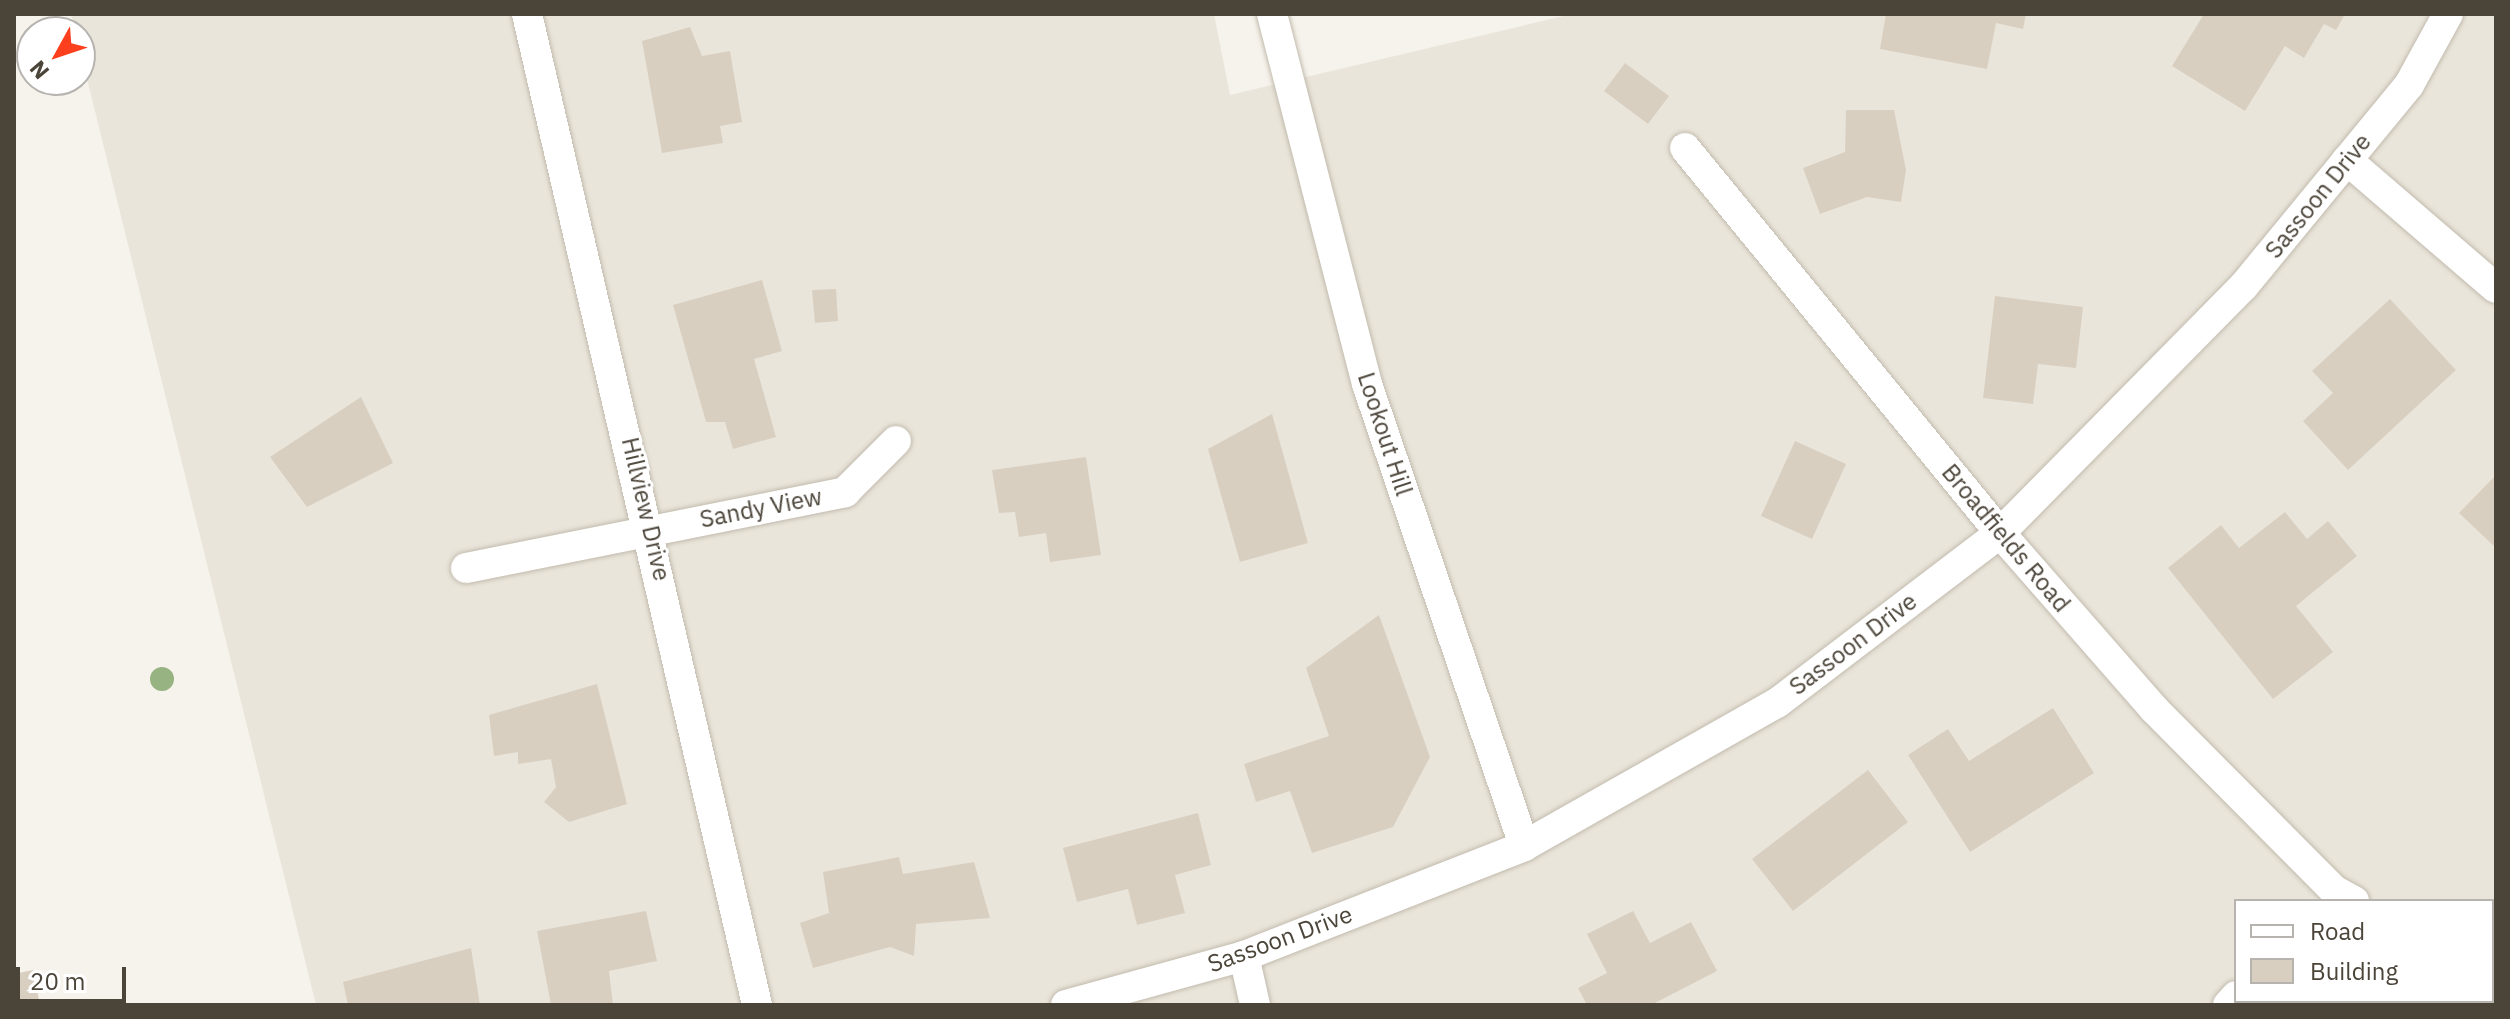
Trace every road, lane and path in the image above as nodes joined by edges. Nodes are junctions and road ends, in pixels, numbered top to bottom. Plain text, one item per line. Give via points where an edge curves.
1 (527, 14) edge
2 (1272, 14) edge
3 (2448, 14) edge
4 (1685, 148) dead end
5 (2347, 160) junction
6 (2496, 288) edge
7 (896, 441) dead end
8 (651, 529) junction
9 (2000, 533) junction
10 (466, 568) dead end
11 (1524, 846) junction
12 (2337, 897) edge
13 (1244, 956) junction
14 (757, 1005) edge
15 (1066, 1005) edge
16 (1255, 1005) edge

1 - 8 street, Hillview Drive
2 - 11 street, Lookout Hill via 1367,384
3 - 5 street, Sassoon Drive via 2409,85
4 - 9 street, Broadfields Road
5 - 6 street
5 - 9 street, Sassoon Drive via 2243,287
7 - 8 street, Sandy View via 845,492
8 - 10 street, Sandy View
8 - 14 street, Hillview Drive
9 - 11 street, Sassoon Drive via 1777,703
9 - 12 street, Broadfields Road via 2154,709
11 - 13 street, Sassoon Drive
13 - 15 street, Sassoon Drive
13 - 16 street

